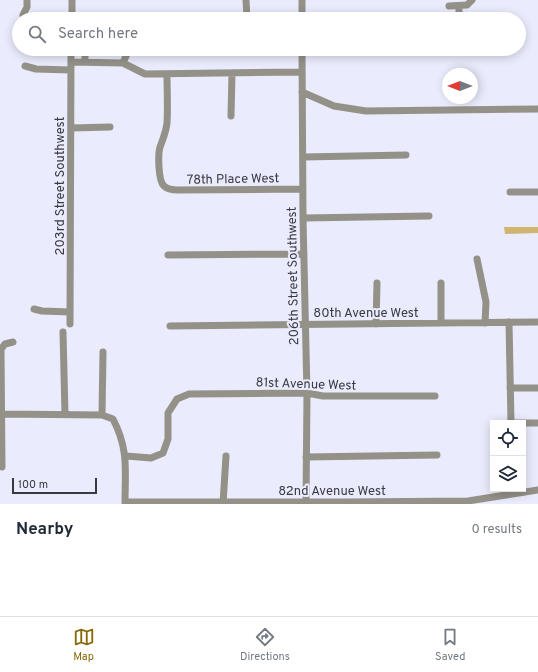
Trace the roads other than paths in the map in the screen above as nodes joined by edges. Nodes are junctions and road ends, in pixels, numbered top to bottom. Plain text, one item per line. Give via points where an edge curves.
1 (27, 0) edge
2 (72, 0) edge
3 (246, 0) edge
4 (302, 0) edge
5 (472, 0) edge
6 (449, 6) dead end
7 (459, 6) junction
8 (24, 12) edge
9 (72, 12) edge
10 (247, 12) edge
11 (302, 12) edge
12 (459, 12) edge
13 (72, 56) edge
14 (85, 56) edge
15 (126, 56) edge
16 (302, 56) edge
17 (85, 62) junction
18 (123, 63) junction
19 (25, 66) dead end
20 (71, 66) junction
21 (302, 72) junction
22 (167, 74) junction
23 (232, 74) junction
24 (302, 92) junction
25 (538, 109) edge
26 (231, 116) dead end
27 (110, 127) dead end
28 (71, 128) junction
29 (406, 155) dead end
30 (303, 157) junction
31 (303, 189) junction
32 (510, 192) dead end
33 (538, 192) edge
34 (429, 216) dead end
35 (303, 218) junction
36 (304, 254) junction
37 (168, 255) dead end
38 (477, 259) dead end
39 (376, 283) dead end
40 (441, 283) dead end
41 (34, 309) dead end
42 (70, 312) junction
43 (509, 322) junction
44 (538, 322) edge
45 (485, 323) junction
46 (70, 324) dead end
47 (305, 324) junction
48 (376, 324) junction
49 (441, 324) junction
50 (170, 326) dead end
51 (63, 332) dead end
52 (13, 342) dead end
53 (103, 352) dead end
54 (510, 388) junction
55 (538, 388) edge
56 (307, 393) junction
57 (435, 396) dead end
58 (0, 414) edge
59 (65, 414) junction
60 (102, 415) junction
61 (511, 420) edge
62 (526, 423) edge
63 (538, 423) edge
64 (437, 455) dead end
65 (126, 456) junction
66 (226, 456) dead end
67 (306, 457) junction
68 (2, 467) dead end
69 (538, 490) edge
70 (526, 491) edge
71 (513, 492) edge
72 (306, 502) junction
73 (125, 503) edge
74 (223, 503) edge
75 (409, 503) edge
76 (468, 503) edge

1 - 8 street
2 - 9 street
3 - 10 street
4 - 11 street
5 - 7 street via 467,5
6 - 7 street
7 - 12 street
13 - 20 street, 203rd Street Southwest
14 - 17 street
15 - 18 street
16 - 21 street, 206th Street Southwest
17 - 18 street
17 - 20 street
18 - 22 street via 145,74
19 - 20 street via 36,69
20 - 28 street, 203rd Street Southwest
21 - 23 street
21 - 24 street, 206th Street Southwest
22 - 23 street
22 - 31 street, 78th Place West via 167,124 160,148 159,170 160,180 164,186 178,190
23 - 26 street
24 - 25 street via 334,106 366,111
24 - 30 street, 206th Street Southwest
27 - 28 street
28 - 42 street, 203rd Street Southwest
29 - 30 street
30 - 31 street, 206th Street Southwest
31 - 35 street, 206th Street Southwest
32 - 33 street
34 - 35 street
35 - 36 street, 206th Street Southwest
36 - 37 street
36 - 47 street, 206th Street Southwest
38 - 45 street via 486,302
39 - 48 street
40 - 49 street
41 - 42 street
42 - 46 street, 203rd Street Southwest
43 - 44 street, 80th Avenue West
43 - 45 street, 80th Avenue West
43 - 54 street
45 - 49 street, 80th Avenue West
47 - 48 street, 80th Avenue West
47 - 50 street, 80th Avenue West
47 - 56 street, 206th Street Southwest
48 - 49 street, 80th Avenue West
51 - 59 street
52 - 58 street via 5,344 0,349
53 - 60 street
54 - 55 street
54 - 61 street
56 - 57 street, 81st Avenue West via 323,396
56 - 65 street, 81st Avenue West via 189,394 177,399 168,413 168,439 163,453 151,458
56 - 67 street, 206th Street Southwest
58 - 59 street
58 - 68 street
59 - 60 street
60 - 65 street via 113,419
62 - 63 street
64 - 67 street
65 - 73 street
66 - 74 street
67 - 72 street, 206th Street Southwest
69 - 70 street, 82nd Avenue West
71 - 76 street, 82nd Avenue West
72 - 74 street, 82nd Avenue West
72 - 75 street, 82nd Avenue West
73 - 74 street, 82nd Avenue West
75 - 76 street, 82nd Avenue West

